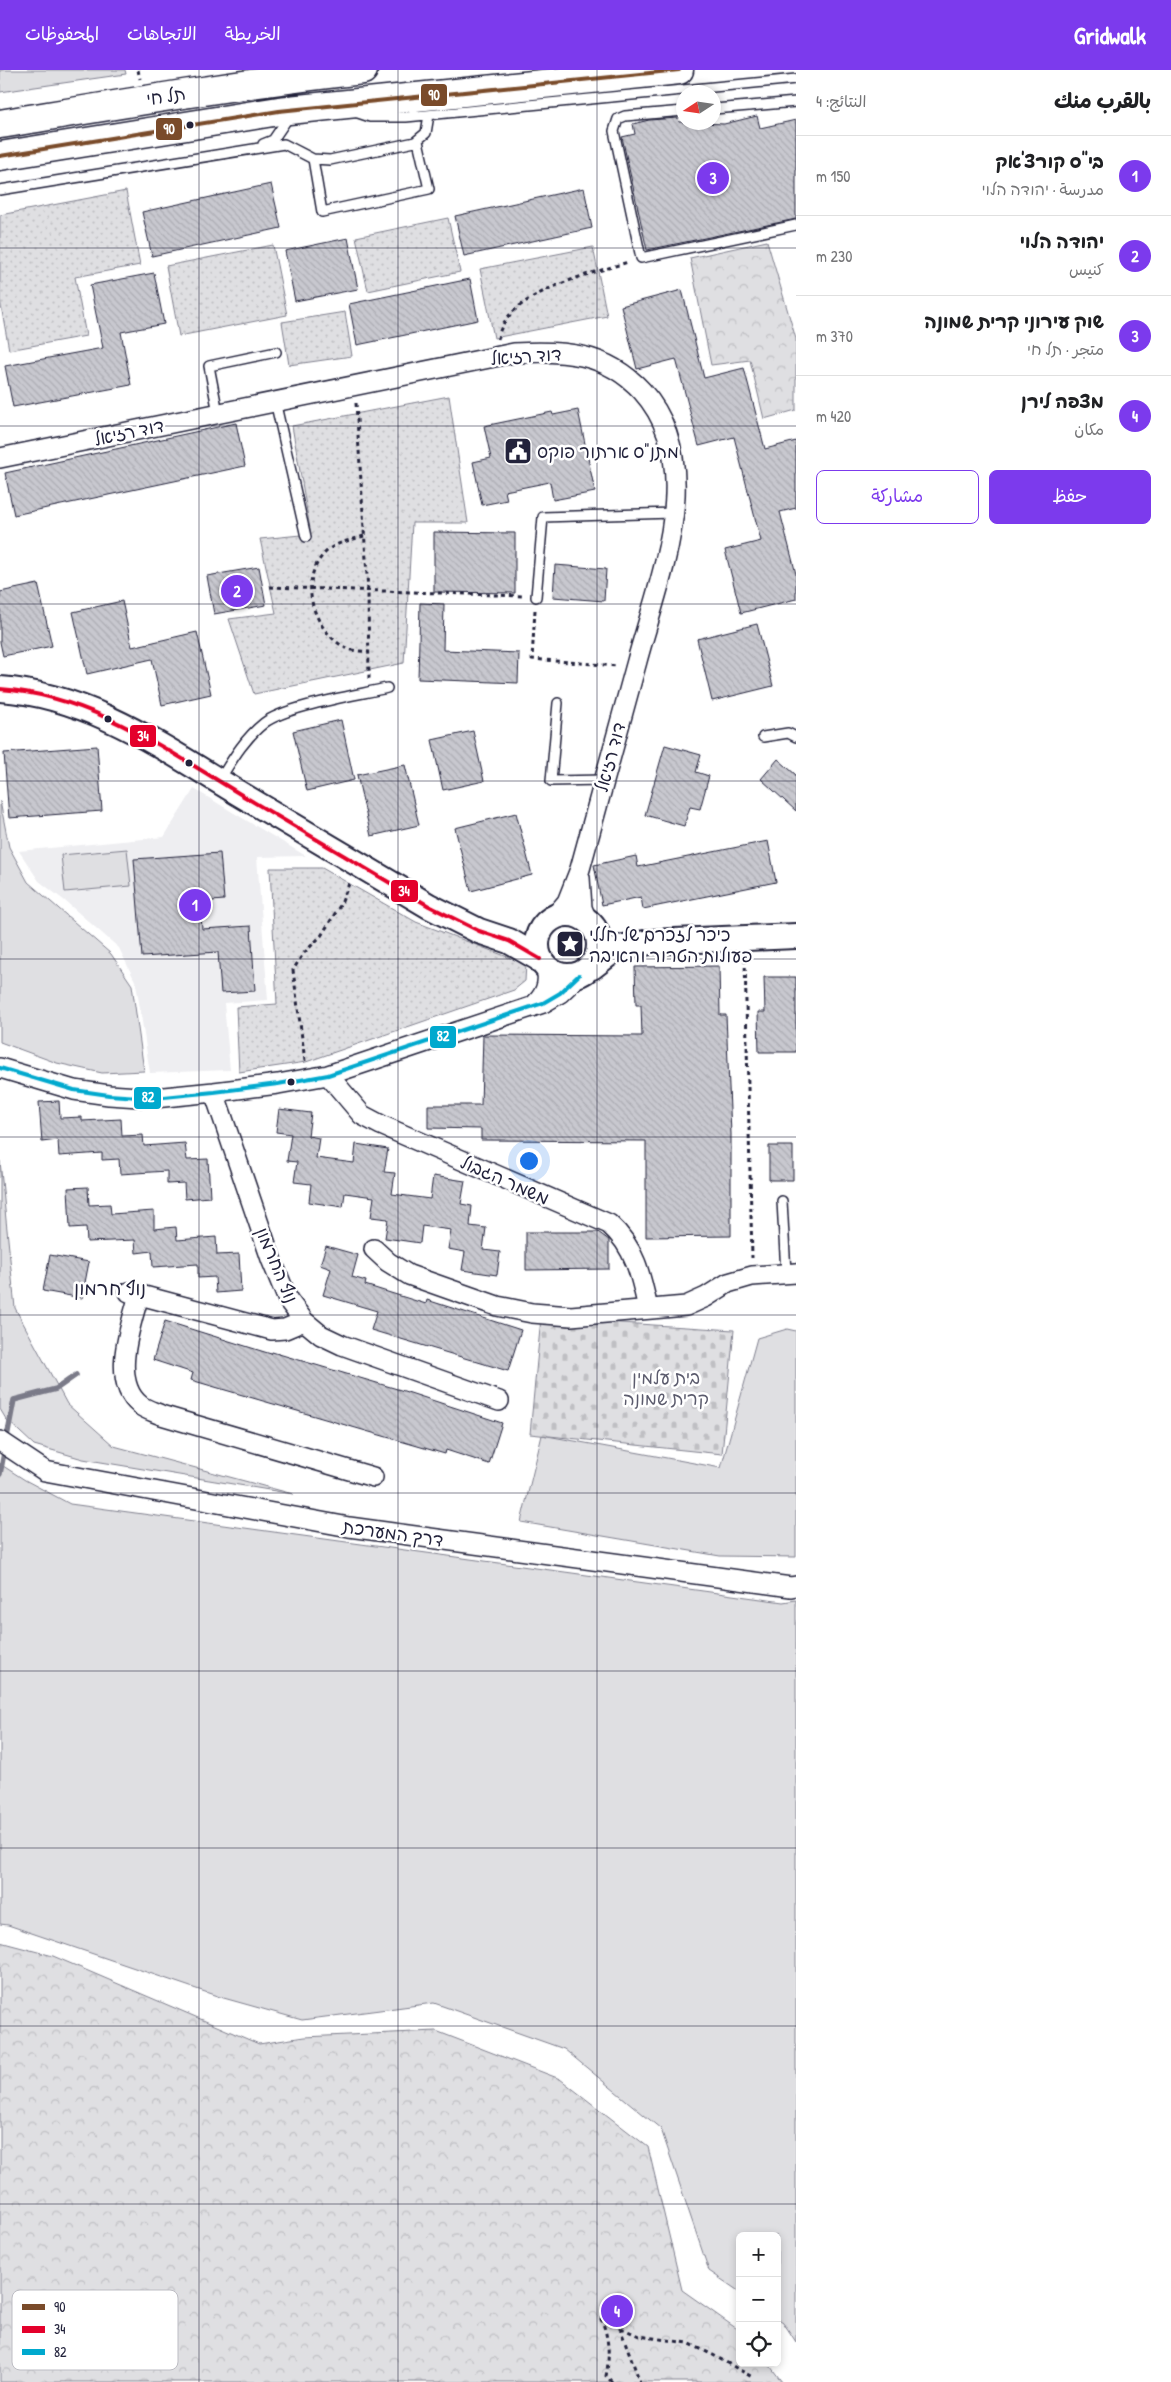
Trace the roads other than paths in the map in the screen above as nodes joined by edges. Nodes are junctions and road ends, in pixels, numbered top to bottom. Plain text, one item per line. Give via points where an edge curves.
1 (363, 70) edge
2 (679, 70) edge
3 (796, 79) edge
4 (796, 102) edge
5 (334, 105) junction
6 (721, 107) edge
7 (294, 109) junction
8 (676, 112) edge
9 (429, 115) junction
10 (0, 124) edge
11 (418, 140) junction
12 (253, 148) junction
13 (0, 156) edge
14 (313, 159) junction
15 (0, 190) edge
16 (796, 225) edge
17 (276, 352) dead end
18 (276, 401) junction
19 (218, 413) junction
20 (0, 458) edge
21 (673, 514) junction
22 (306, 538) dead end
23 (536, 597) road end
24 (386, 688) dead end
25 (0, 689) edge
26 (558, 703) dead end
27 (763, 737) dead end
28 (796, 737) edge
29 (604, 780) junction
30 (219, 781) junction
31 (580, 869) junction
32 (552, 918) junction
33 (591, 924) junction
34 (467, 925) junction
35 (796, 936) edge
36 (650, 942) junction
37 (543, 963) junction
38 (585, 971) junction
39 (531, 1008) junction
40 (0, 1068) edge
41 (328, 1075) junction
42 (214, 1092) junction
43 (782, 1200) dead end
44 (374, 1250) dead end
45 (791, 1273) edge
46 (648, 1310) junction
47 (304, 1321) junction
48 (499, 1402) dead end
49 (0, 1441) edge
50 (373, 1477) dead end
51 (796, 1586) edge

1 - 10 highway, תל חי via 266,81
2 - 5 highway, תל חי
3 - 9 lane
4 - 6 lane
5 - 7 highway, תל חי
5 - 9 lane via 370,117
7 - 12 lane via 273,140
7 - 13 highway, תל חי
8 - 16 lane via 625,116 618,119 614,131 641,258
9 - 11 lane via 426,133
11 - 14 lane via 330,160
11 - 14 lane via 429,190 322,212
12 - 14 lane via 284,144
12 - 15 lane
17 - 19 lane via 209,366
18 - 19 street, דוד רזיאל
18 - 21 street, דוד רזיאל via 495,357 551,351 578,354 611,366 634,383 656,407 668,431 675,466
18 - 22 lane
19 - 20 street, דוד רזיאל
21 - 23 lane via 544,517
21 - 29 street, דוד רזיאל via 662,567
24 - 30 lane via 281,714 246,740
25 - 30 street via 20,690 66,702 130,727
26 - 29 lane via 551,781
27 - 28 lane via 788,733
29 - 31 street, דוד רזיאל
30 - 34 street via 429,906
31 - 32 street, דוד רזיאל via 567,902
31 - 33 street, דוד רזיאל via 582,908
32 - 33 street via 570,914
32 - 34 street via 527,929 506,931
32 - 37 street via 538,938 537,949
33 - 36 street via 624,938
33 - 38 street via 599,937 600,948
34 - 37 street via 510,942
35 - 36 street
36 - 38 street via 610,953
37 - 38 street via 554,974 564,977
37 - 39 street via 548,984
38 - 39 street via 551,1000
39 - 41 street
40 - 42 street via 74,1090 109,1095 154,1098
41 - 42 street
41 - 46 street, משמר הגבול via 362,1115 537,1195 609,1224 622,1236 640,1270
42 - 47 street, נוף החרמון via 288,1300
43 - 45 lane
44 - 46 street via 409,1274 497,1306 572,1316
45 - 46 street via 752,1276 728,1283 686,1306
47 - 48 street, נוף החרמון via 342,1346
47 - 50 street via 285,1329 272,1330 134,1293 124,1369 130,1392 140,1405 161,1416
49 - 51 street, דרך המערכת via 45,1471 339,1526

